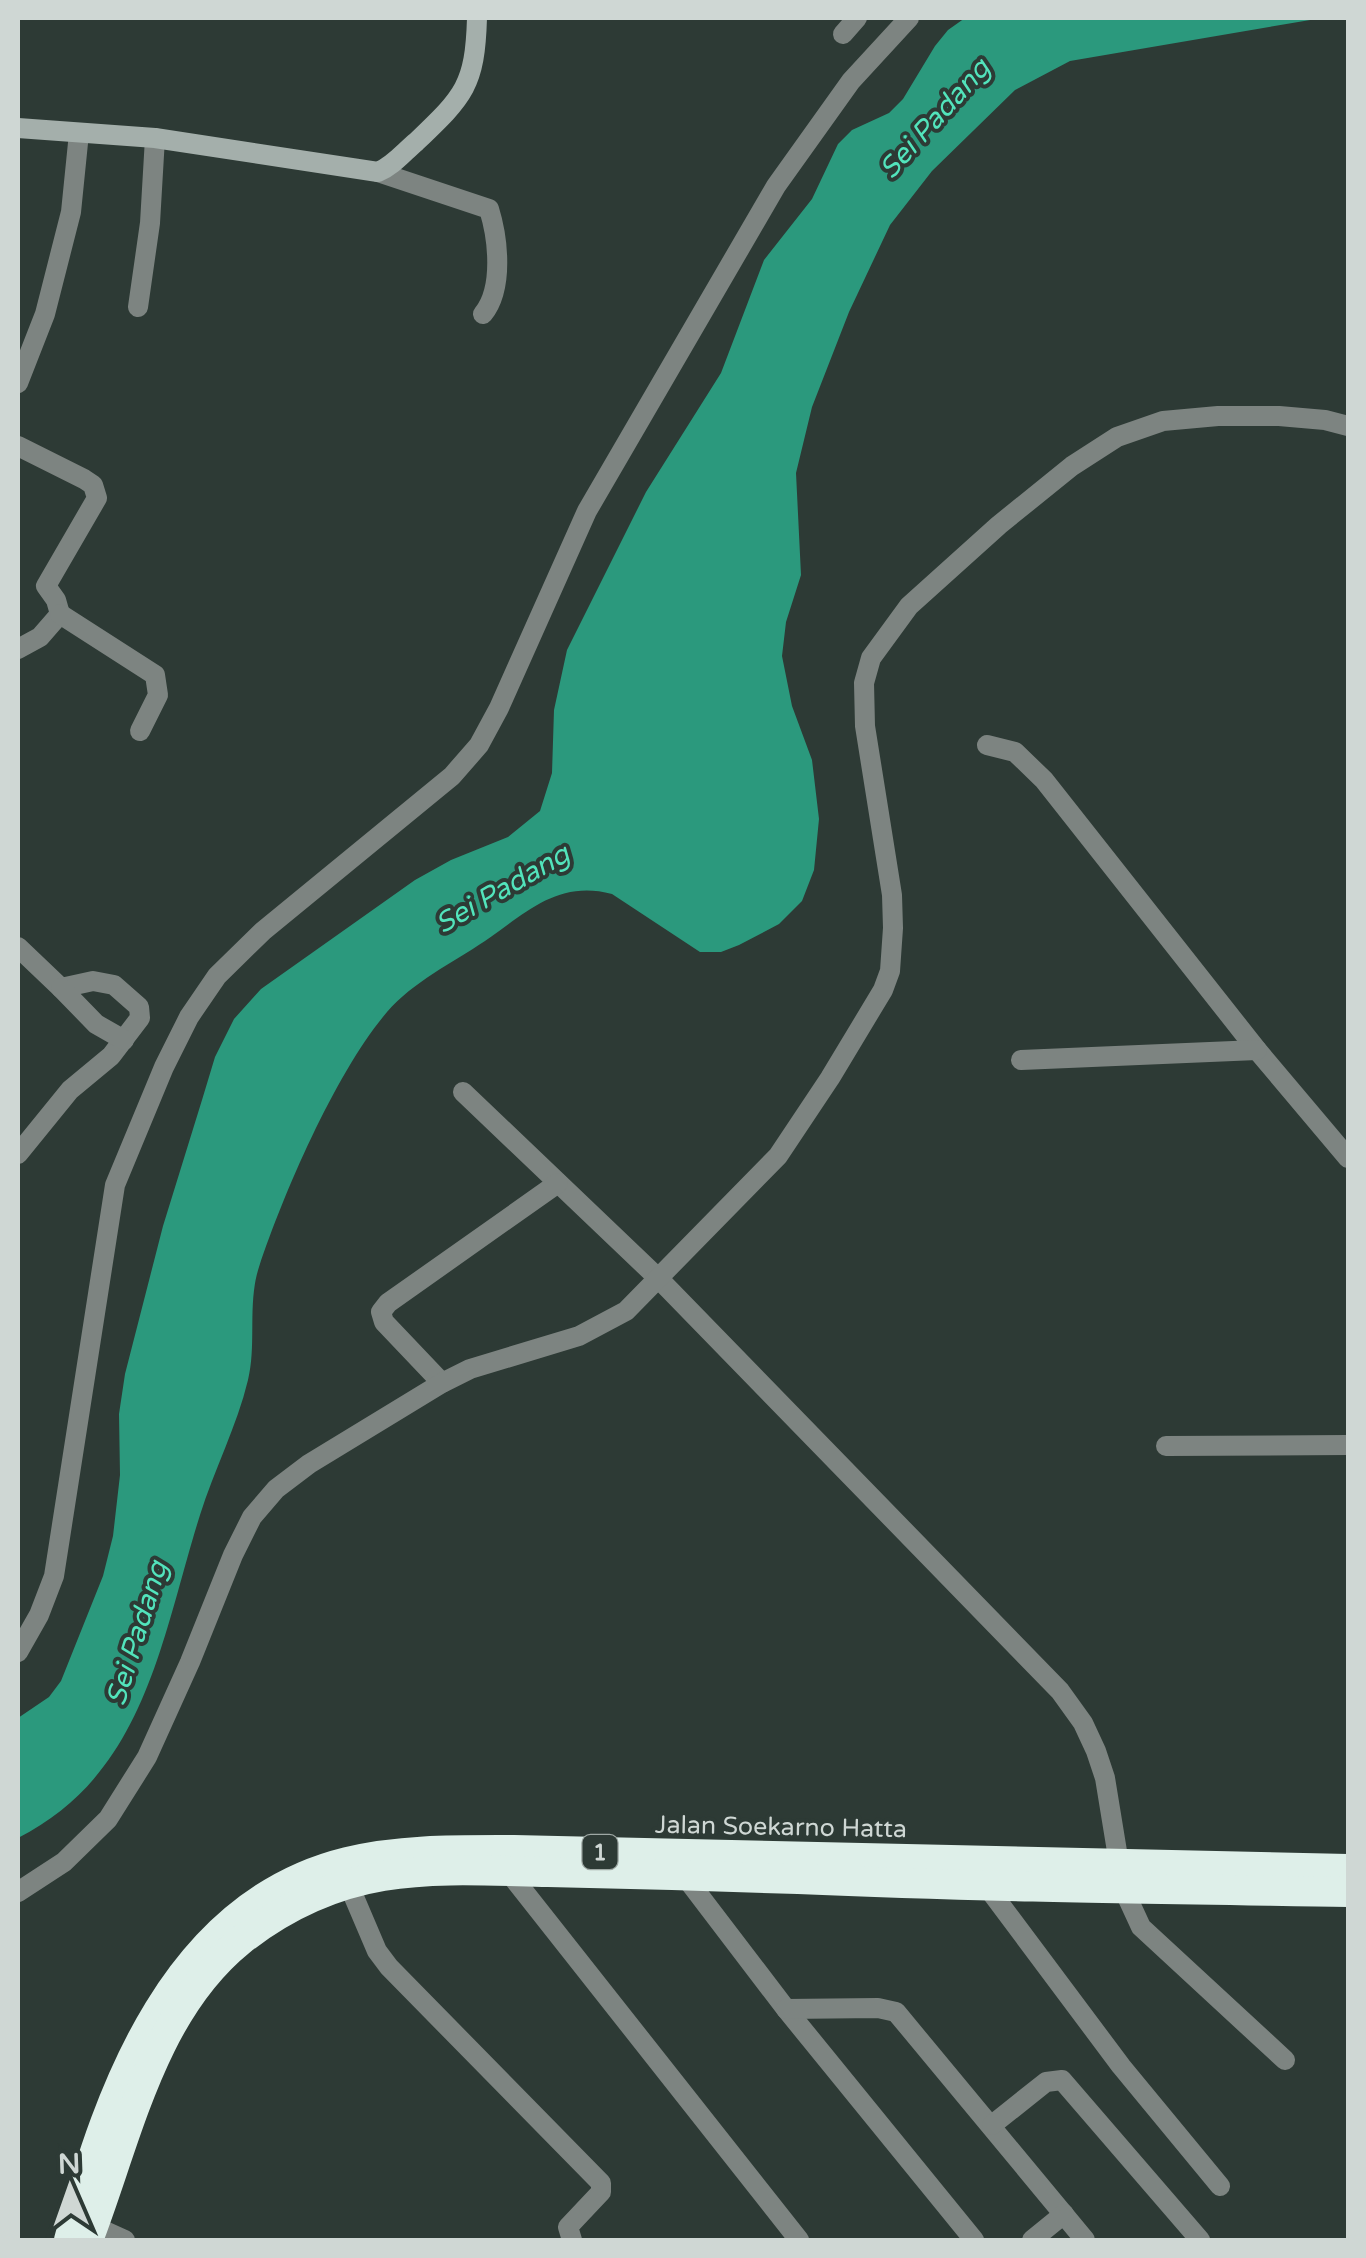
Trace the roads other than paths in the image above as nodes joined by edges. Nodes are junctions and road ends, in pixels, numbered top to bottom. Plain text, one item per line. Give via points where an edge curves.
1 (477, 18) edge
2 (909, 18) edge
3 (18, 128) edge
4 (79, 133) junction
5 (155, 138) junction
6 (378, 172) junction
7 (138, 308) dead end
8 (484, 314) dead end
9 (18, 383) edge
10 (1348, 426) edge
11 (18, 446) edge
12 (60, 614) junction
13 (18, 649) edge
14 (140, 731) dead end
15 (987, 746) dead end
16 (18, 947) edge
17 (61, 988) junction
18 (124, 1040) junction
19 (1257, 1050) junction
20 (1021, 1060) dead end
21 (462, 1092) dead end
22 (18, 1154) edge
23 (1348, 1158) edge
24 (558, 1183) junction
25 (658, 1279) junction
26 (442, 1383) junction
27 (1348, 1445) edge
28 (1166, 1446) dead end
29 (26, 1625) edge
30 (18, 1652) edge
31 (501, 1861) junction
32 (676, 1864) junction
33 (1348, 1870) edge
34 (1121, 1876) junction
35 (348, 1883) junction
36 (988, 1888) junction
37 (18, 1892) edge
38 (1348, 1892) edge
39 (786, 2009) junction
40 (1285, 2060) dead end
41 (992, 2125) junction
42 (1220, 2186) dead end
43 (1064, 2214) junction
44 (84, 2236) edge
45 (125, 2240) edge
46 (572, 2240) edge
47 (800, 2240) edge
48 (974, 2240) edge
49 (1032, 2240) edge
50 (1086, 2240) edge
51 (1200, 2240) edge

1 - 6 street via 466,90
2 - 29 street via 851,81 776,186 587,511 479,745 452,776 263,930 217,976 189,1017 115,1185 64,1529 54,1576
3 - 4 street
4 - 5 street
4 - 9 street via 71,212 45,314
5 - 6 street
5 - 7 street
6 - 8 street via 489,208 496,282
10 - 25 street via 1218,416 1163,420 1117,437 999,525 897,620 871,658 864,684 892,895 886,981 778,1156
11 - 12 street via 97,491 46,586
12 - 13 street
12 - 14 street via 155,675 158,694
15 - 19 street via 1015,752 1044,780
16 - 17 street
17 - 18 street via 96,1024
17 - 18 street via 93,981 114,986 140,1014
18 - 22 street via 70,1090
19 - 20 street
19 - 23 street
21 - 24 street
24 - 25 street
24 - 26 street via 381,1312
25 - 26 street via 603,1325
25 - 34 street via 1060,1691 1083,1723 1105,1778
26 - 37 street via 308,1464 252,1517 147,1757 108,1819 64,1862
27 - 28 street
29 - 30 street
31 - 32 highway, Jalan Soekarno Hatta / 1
31 - 35 highway, Jalan Soekarno Hatta / 1
31 - 44 highway, Jalan Soekarno Hatta / 1 via 381,1855 343,1863 283,1885 227,1926 177,1981 135,2049 87,2178
31 - 47 street
32 - 34 highway, Jalan Soekarno Hatta / 1
32 - 36 highway, Jalan Soekarno Hatta / 1
32 - 39 street
33 - 34 highway, Jalan Soekarno Hatta / 1
34 - 36 highway, Jalan Soekarno Hatta / 1
34 - 38 highway, Jalan Soekarno Hatta / 1
34 - 40 street via 1141,1928
35 - 44 highway, Jalan Soekarno Hatta / 1 via 261,1926 190,1999 157,2054
35 - 46 street via 389,1967 600,2183 601,2192 568,2227
36 - 42 street
39 - 41 street via 892,2009
39 - 48 street
41 - 43 street
41 - 51 street via 1046,2082 1062,2080
43 - 49 street
43 - 50 street
44 - 45 street

